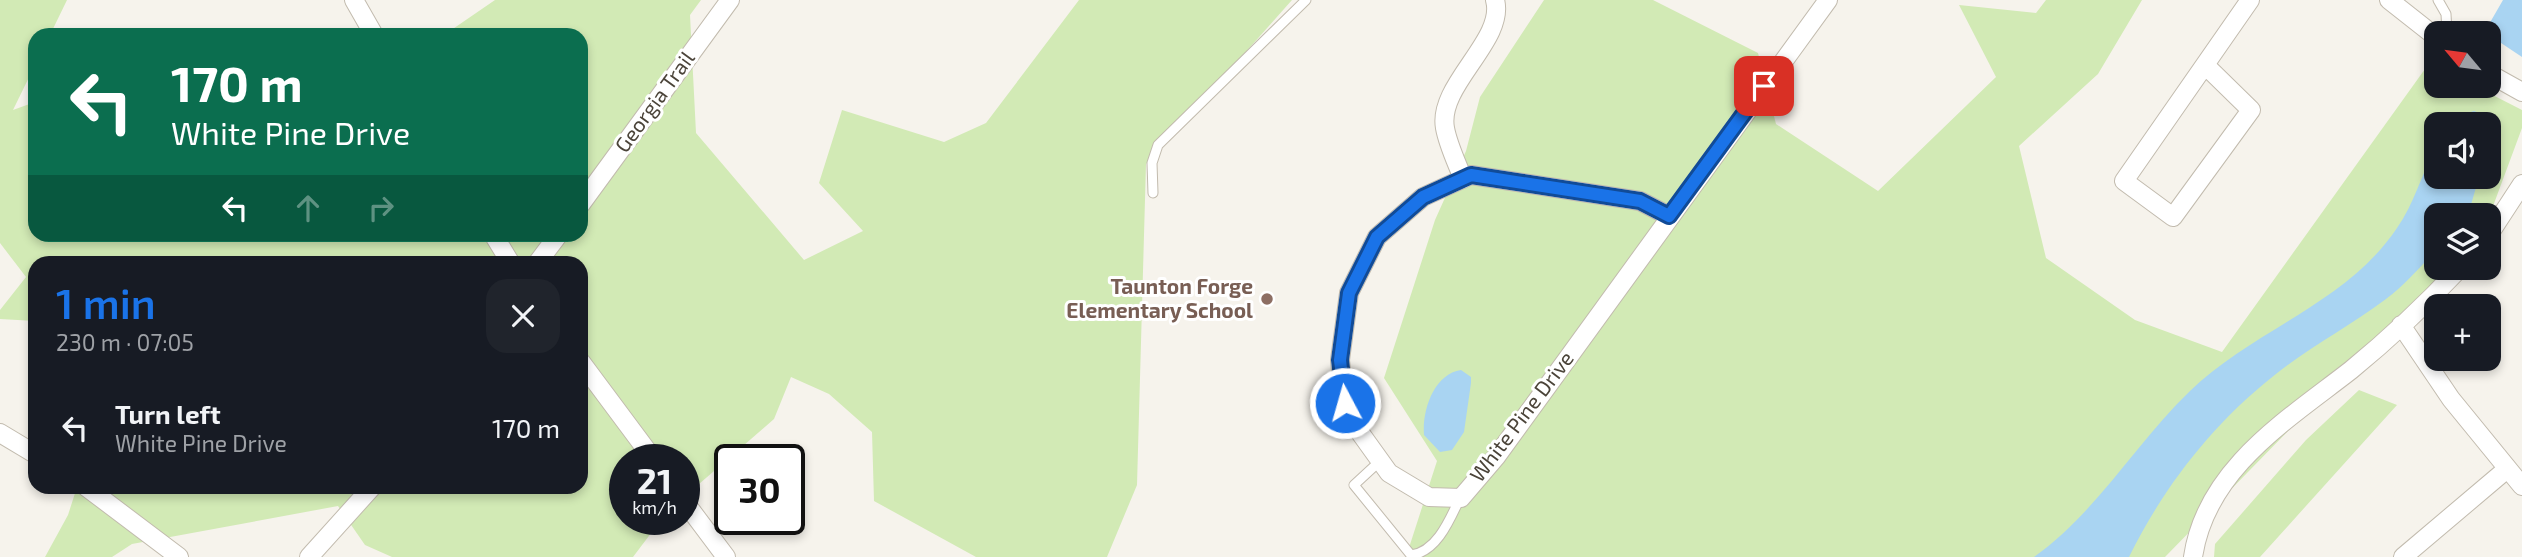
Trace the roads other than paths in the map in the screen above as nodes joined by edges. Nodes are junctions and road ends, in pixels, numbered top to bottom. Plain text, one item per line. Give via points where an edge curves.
1 (354, 0) edge
2 (730, 0) edge
3 (1306, 0) edge
4 (1495, 0) edge
5 (1828, 0) edge
6 (2250, 0) edge
7 (2389, 0) edge
8 (2438, 0) edge
9 (2446, 21) edge
10 (370, 28) edge
11 (2424, 28) edge
12 (2205, 65) junction
13 (2501, 80) edge
14 (2522, 92) edge
15 (1463, 179) junction
16 (2522, 184) edge
17 (1153, 193) dead end
18 (588, 194) edge
19 (1669, 216) junction
20 (2501, 216) edge
21 (2448, 280) edge
22 (2402, 325) junction
23 (588, 371) edge
24 (0, 433) edge
25 (642, 444) edge
26 (28, 450) edge
27 (1380, 461) junction
28 (2507, 469) junction
29 (2522, 486) edge
30 (96, 494) edge
31 (366, 494) edge
32 (1461, 498) junction
33 (700, 522) edge
34 (179, 557) edge
35 (309, 557) edge
36 (726, 557) edge
37 (2193, 557) edge
38 (2403, 557) edge

1 - 10 street
2 - 18 street, Georgia Trail
3 - 17 lane via 1158,145 1152,163
4 - 15 street via 1492,26 1450,98 1444,126
5 - 19 street, White Pine Drive
6 - 12 street
7 - 11 street
8 - 9 lane
12 - 12 street via 2124,181 2173,217 2250,110
13 - 14 street
15 - 19 street, White Pine Drive via 1471,175 1640,201
15 - 27 street, White Pine Drive via 1423,197 1377,237 1349,293 1340,360 1345,403
16 - 20 street
19 - 32 street, White Pine Drive via 1496,457
21 - 22 street
22 - 28 street via 2443,389
22 - 37 street via 2275,428 2229,477 2207,512
23 - 25 street
24 - 26 street
27 - 32 street, White Pine Drive via 1389,473 1429,497
27 - 32 lane via 1354,485 1411,555 1421,554 1446,530
28 - 29 street
28 - 38 street
30 - 34 street
31 - 35 street
33 - 36 street

